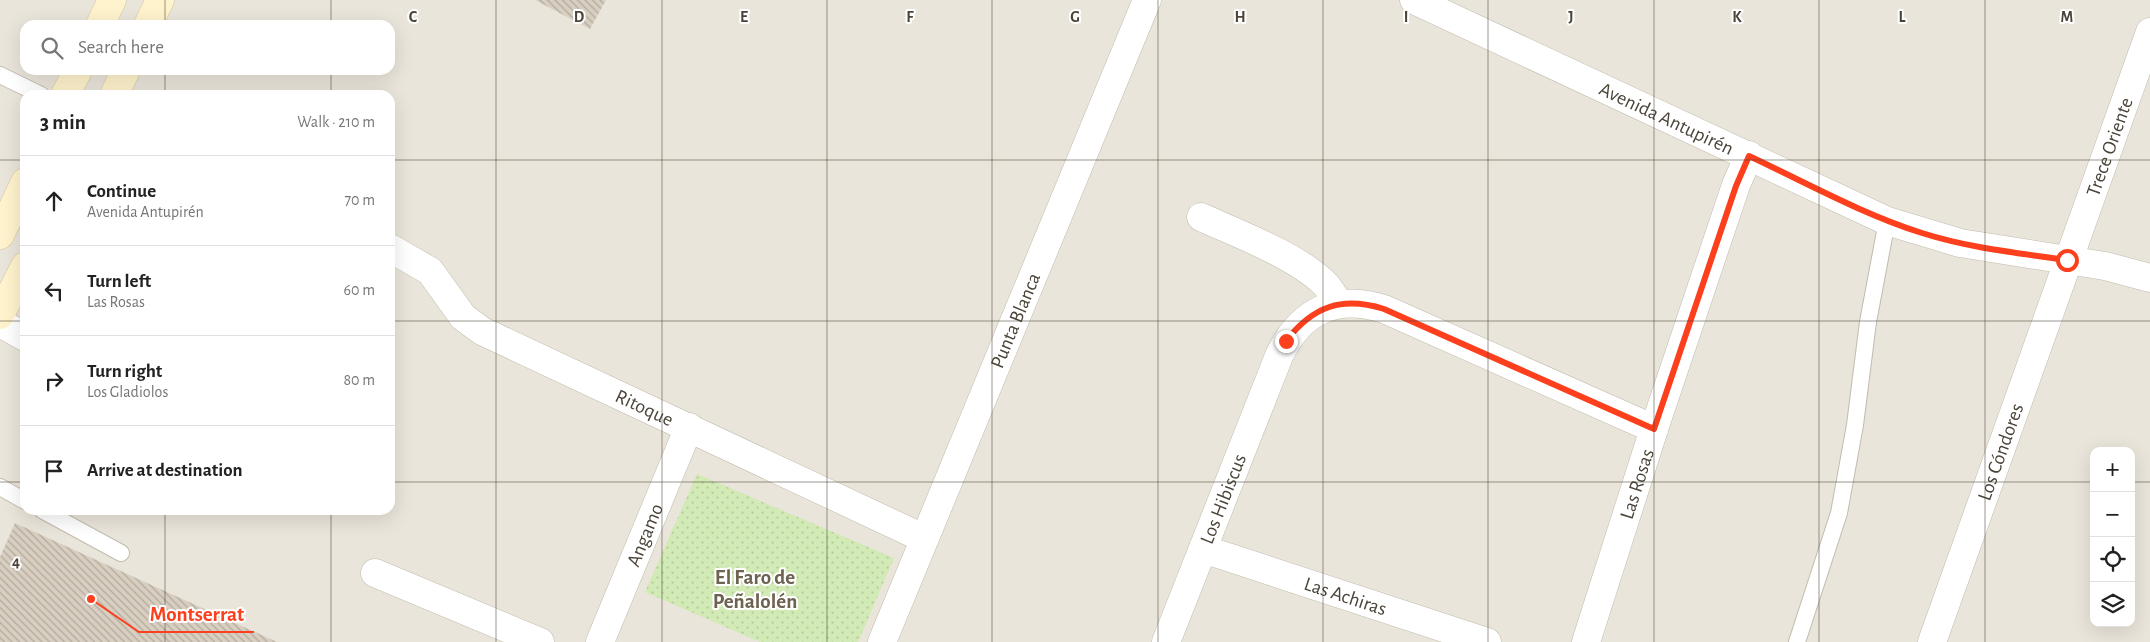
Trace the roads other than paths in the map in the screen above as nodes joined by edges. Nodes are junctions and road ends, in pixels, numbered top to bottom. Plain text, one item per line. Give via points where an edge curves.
1 (112, 0) edge
2 (160, 0) edge
3 (1147, 0) edge
4 (1414, 0) edge
5 (102, 20) edge
6 (150, 20) edge
7 (2150, 32) edge
8 (0, 75) edge
9 (76, 75) edge
10 (124, 75) edge
11 (31, 90) edge
12 (68, 90) edge
13 (116, 90) edge
14 (1749, 156) junction
15 (20, 193) edge
16 (1201, 217) dead end
17 (1887, 221) junction
18 (0, 235) edge
19 (395, 252) edge
20 (2067, 260) junction
21 (20, 276) edge
22 (2150, 278) edge
23 (1338, 304) junction
24 (0, 315) edge
25 (0, 323) edge
26 (20, 333) edge
27 (689, 427) junction
28 (1654, 429) junction
29 (0, 487) edge
30 (20, 498) edge
31 (51, 515) edge
32 (923, 538) junction
33 (1203, 549) junction
34 (121, 553) dead end
35 (375, 573) dead end
36 (540, 642) edge
37 (600, 642) edge
38 (882, 642) edge
39 (1166, 642) edge
40 (1487, 642) edge
41 (1586, 642) edge
42 (1797, 642) edge
43 (1932, 642) edge

1 - 5 main road
2 - 6 main road
3 - 32 street, Punta Blanca
4 - 14 street, Avenida Antupirén
7 - 20 street, Trece Oriente
8 - 11 lane
9 - 12 main road
10 - 13 main road
14 - 17 street, Avenida Antupirén
14 - 28 street, Las Rosas
15 - 18 main road
16 - 23 street via 1281,254 1309,271 1324,282
17 - 20 street, Avenida Antupirén via 1960,244
17 - 42 lane via 1839,513
19 - 27 street, Ritoque via 430,271 463,317 482,331
20 - 22 street, Avenida Antupirén
20 - 43 street, Los Cóndores
21 - 24 main road
23 - 28 street via 1352,302 1384,309
23 - 33 street, Los Hibiscus via 1313,314 1286,341
25 - 26 street
27 - 32 street, Ritoque
27 - 37 street, Angamo
28 - 41 street, Las Rosas
29 - 30 lane
31 - 34 lane
32 - 38 street, Punta Blanca
33 - 39 street, Los Hibiscus
33 - 40 street, Las Achiras
35 - 36 street

